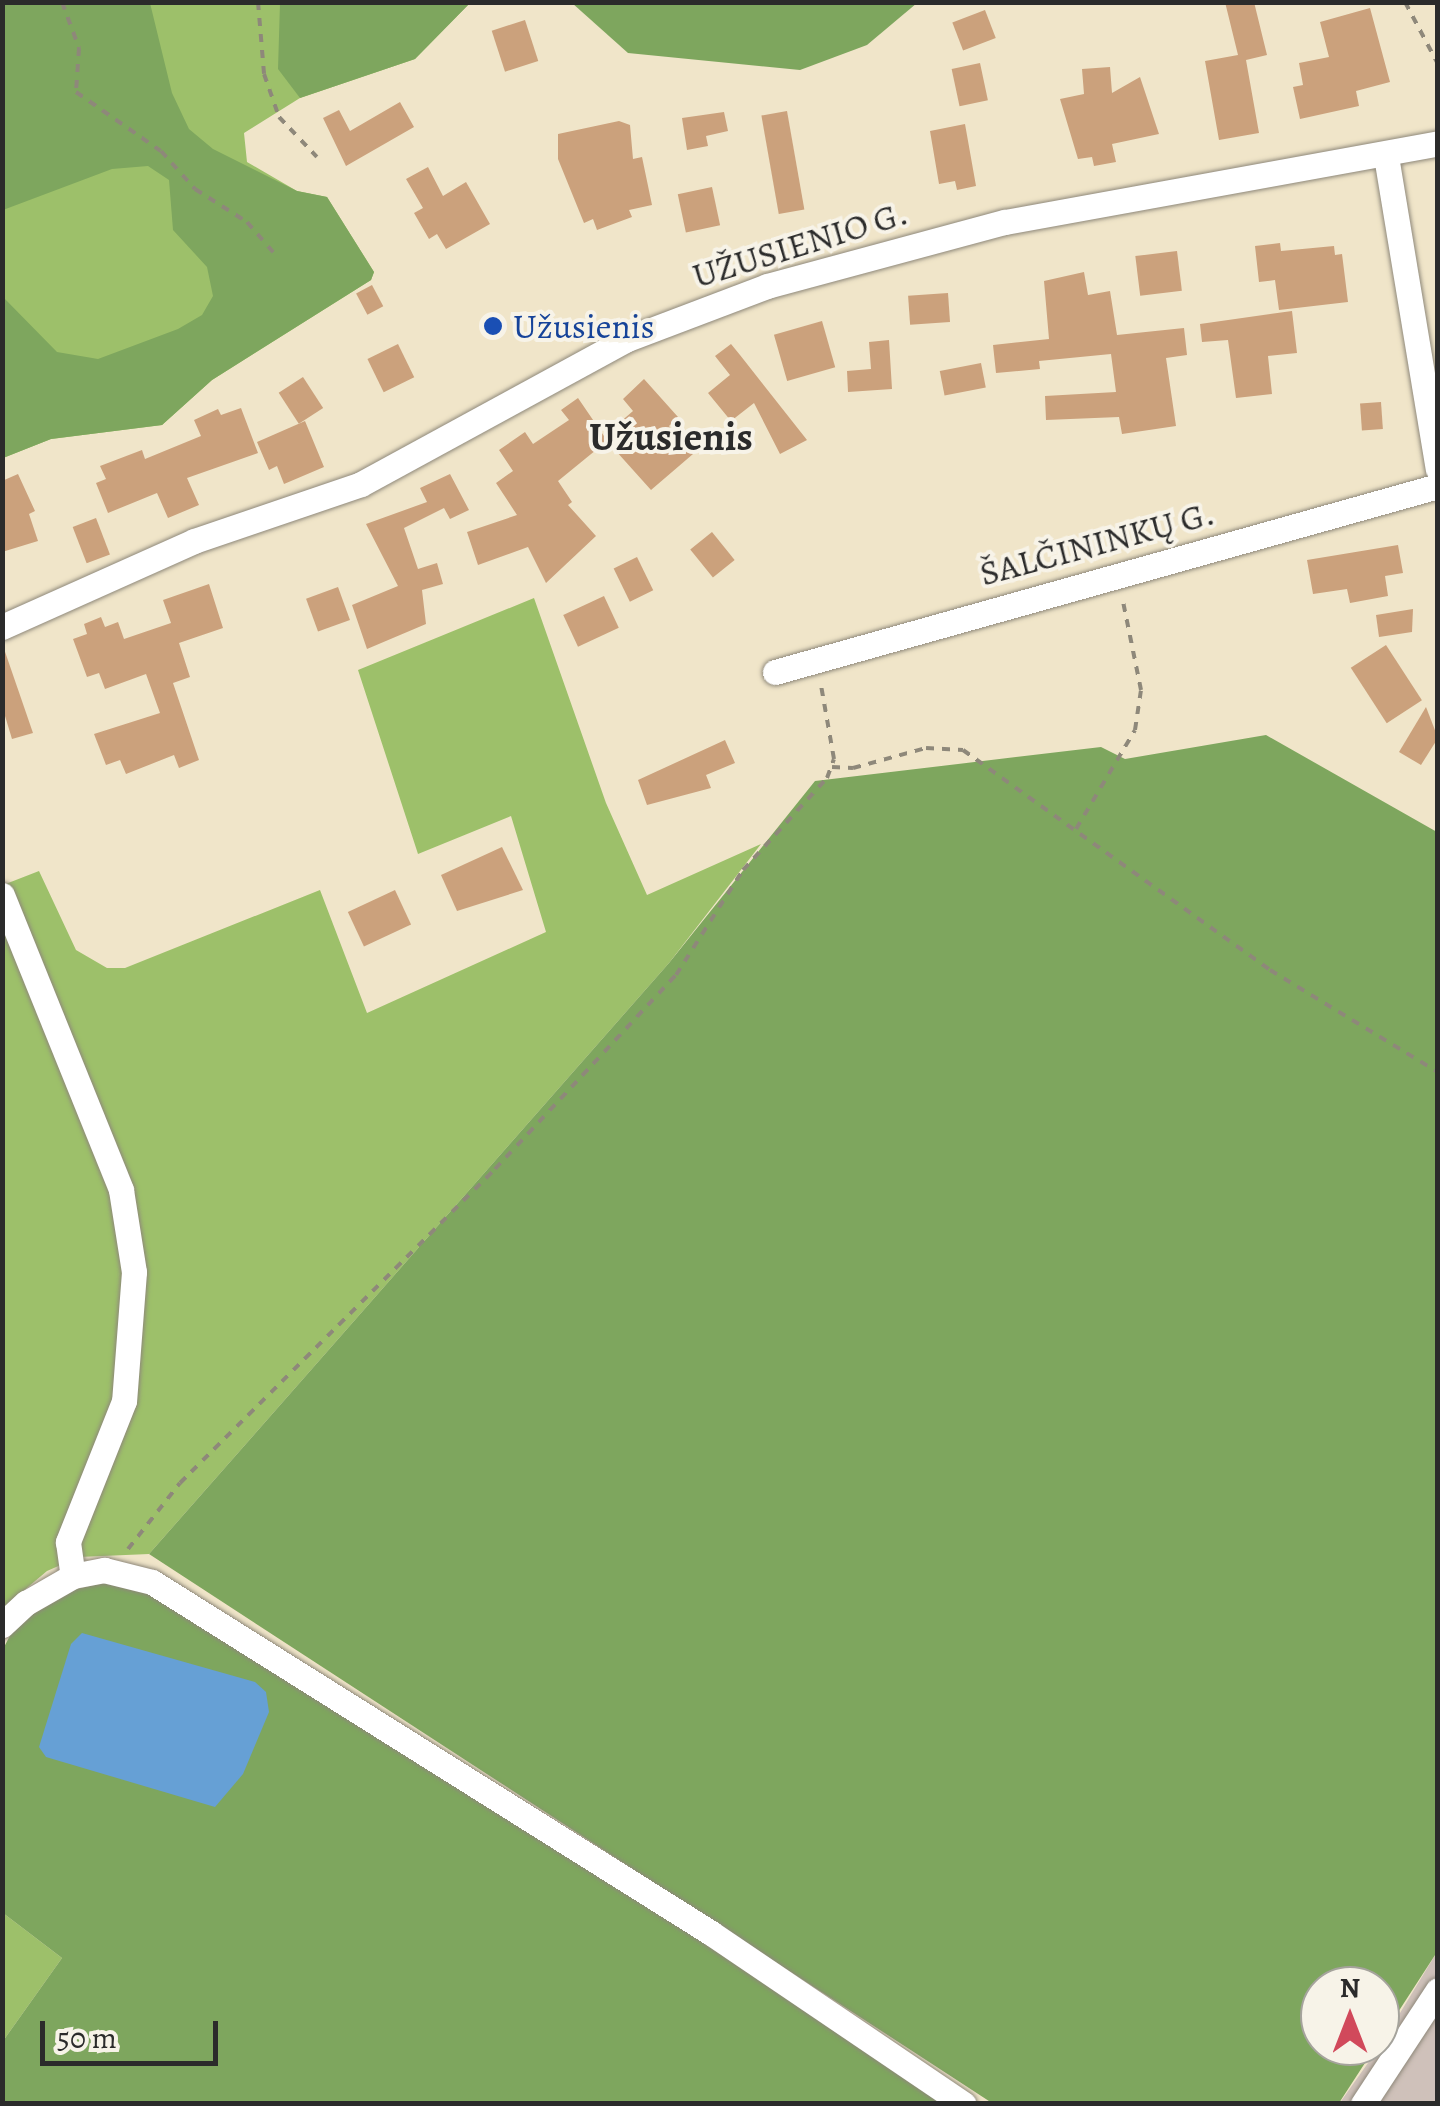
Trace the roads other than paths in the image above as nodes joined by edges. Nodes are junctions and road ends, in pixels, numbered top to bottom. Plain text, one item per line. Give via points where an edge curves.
1 (1438, 142) edge
2 (1386, 156) junction
3 (1438, 468) edge
4 (1438, 486) edge
5 (2, 627) edge
6 (776, 672) dead end
7 (2, 895) edge
8 (73, 1576) junction
9 (2, 1626) edge
10 (1438, 1990) edge
11 (964, 2104) edge
12 (1363, 2104) edge

1 - 2 street, UŽUSIENIO G.
2 - 3 street
2 - 5 street, UŽUSIENIO G. via 1005,222 767,286 625,340 361,484 194,541
4 - 6 street, ŠALČININKŲ G.
7 - 8 street via 121,1190 134,1272 124,1401 68,1542
8 - 9 street via 47,1588
8 - 11 street via 120,1572 168,1592 694,1922
10 - 12 street

